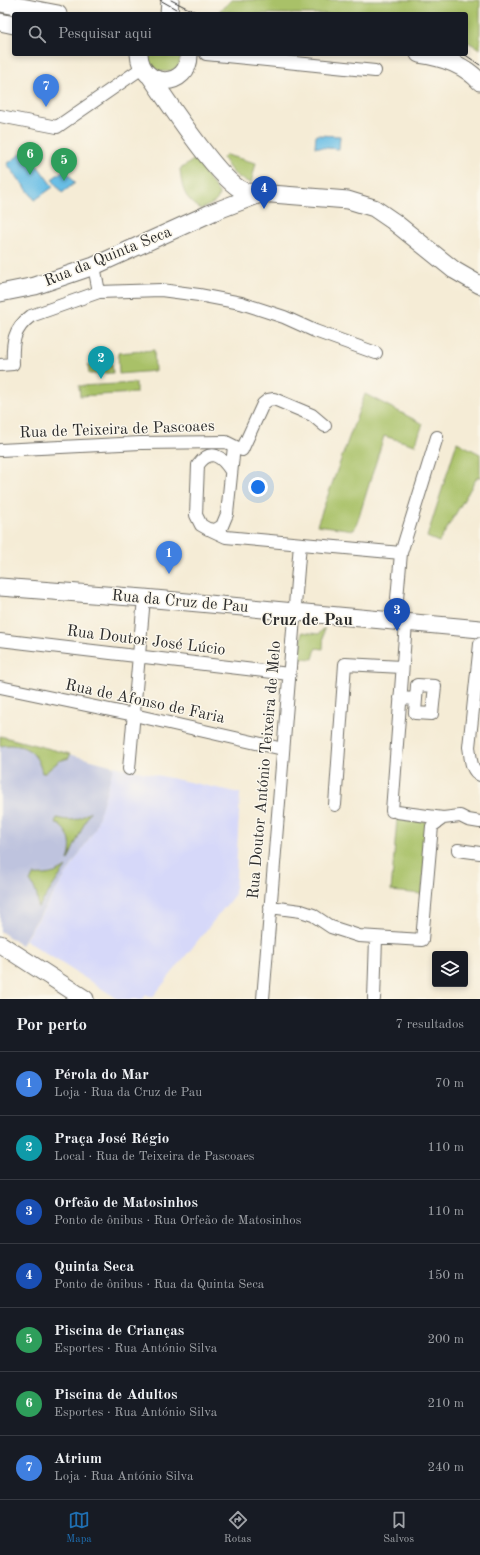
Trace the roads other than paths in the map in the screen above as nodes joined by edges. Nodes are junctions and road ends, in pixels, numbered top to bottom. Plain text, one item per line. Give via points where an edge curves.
1 (170, 0) edge
2 (0, 3) edge
3 (47, 12) edge
4 (169, 12) edge
5 (0, 22) edge
6 (12, 25) edge
7 (194, 56) edge
8 (217, 56) edge
9 (434, 56) edge
10 (141, 63) edge
11 (375, 71) dead end
12 (480, 82) edge
13 (0, 116) edge
14 (217, 170) junction
15 (266, 193) junction
16 (213, 212) junction
17 (94, 266) junction
18 (480, 285) edge
19 (99, 292) junction
20 (0, 293) edge
21 (376, 353) dead end
22 (0, 365) edge
23 (325, 426) dead end
24 (437, 438) dead end
25 (234, 446) junction
26 (0, 450) edge
27 (231, 471) junction
28 (211, 530) junction
29 (300, 544) junction
30 (401, 553) junction
31 (0, 587) edge
32 (144, 598) junction
33 (294, 612) junction
34 (400, 622) junction
35 (480, 629) edge
36 (0, 640) edge
37 (480, 644) edge
38 (139, 656) junction
39 (402, 667) junction
40 (289, 674) junction
41 (0, 687) edge
42 (400, 698) junction
43 (416, 699) dead end
44 (134, 715) junction
45 (283, 749) junction
46 (129, 768) dead end
47 (480, 775) edge
48 (335, 805) dead end
49 (443, 818) junction
50 (480, 822) edge
51 (458, 850) dead end
52 (480, 853) edge
53 (270, 907) junction
54 (376, 938) junction
55 (0, 944) edge
56 (85, 999) edge
57 (264, 999) edge
58 (374, 999) edge

1 - 4 street
2 - 3 street
5 - 6 street
7 - 10 street via 180,76 173,80 165,81
8 - 11 street
9 - 12 street via 465,69
10 - 13 street via 57,127
10 - 14 street
14 - 15 street via 240,190
14 - 16 street, Rua da Quinta Seca via 227,188 228,197
15 - 16 street, Rua da Quinta Seca
15 - 18 street via 361,202 393,221 454,270
16 - 17 street, Rua da Quinta Seca
17 - 19 street
17 - 20 street, Rua da Quinta Seca via 35,286
19 - 21 street via 161,290 241,303
19 - 22 street via 31,316 17,330 13,342 13,364
23 - 25 street, Rua de Teixeira de Pascoaes via 312,415 274,398 263,404 242,450
24 - 30 street
25 - 26 street, Rua de Teixeira de Pascoaes via 226,442 141,443
25 - 27 street, Rua de Teixeira de Pascoaes
27 - 28 street, Rua de Teixeira de Pascoaes via 226,520 222,526
27 - 28 street, Rua de Teixeira de Pascoaes via 218,456 203,458 198,465 196,515 201,525
28 - 29 street, Rua de Teixeira de Pascoaes via 226,537
29 - 30 street, Rua de Teixeira de Pascoaes
29 - 33 street, Rua Doutor António Teixeira de Melo
30 - 34 street
31 - 32 street, Rua da Cruz de Pau
32 - 33 street, Rua da Cruz de Pau
32 - 38 street
33 - 34 street, Rua da Cruz de Pau
33 - 40 street, Rua Doutor António Teixeira de Melo
34 - 35 street, Rua da Cruz de Pau
34 - 39 street
36 - 38 street, Rua Doutor José Lúcio
37 - 47 street via 470,748 471,763
38 - 40 street, Rua Doutor José Lúcio
38 - 44 street
39 - 42 street
39 - 48 street via 345,664
40 - 45 street, Rua Doutor António Teixeira de Melo
41 - 44 street, Rua de Afonso de Faria
42 - 43 street
42 - 49 street via 394,811
44 - 45 street, Rua de Afonso de Faria
44 - 46 street
45 - 53 street, Rua Doutor António Teixeira de Melo
49 - 50 street via 460,816
49 - 54 street via 432,826 422,940
51 - 52 street
53 - 54 street via 301,911 344,932
53 - 57 street, Rua Doutor António Teixeira de Melo
54 - 58 street
55 - 56 street

